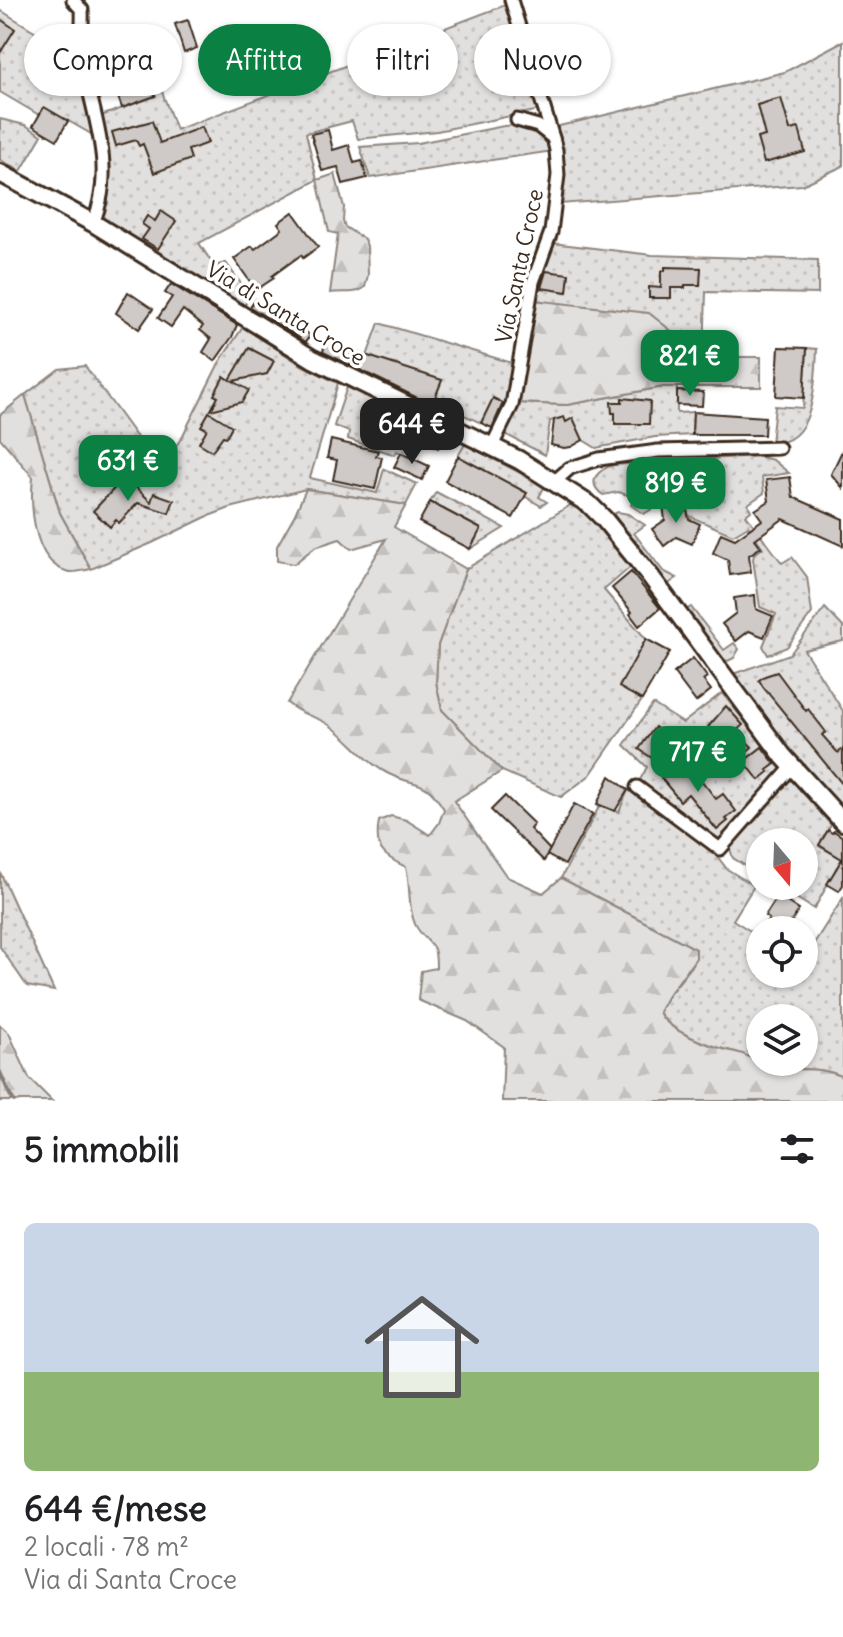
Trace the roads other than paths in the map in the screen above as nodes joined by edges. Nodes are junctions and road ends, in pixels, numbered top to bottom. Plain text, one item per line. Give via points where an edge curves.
1 (73, 0) edge
2 (511, 0) edge
3 (517, 120) dead end
4 (553, 138) junction
5 (0, 173) edge
6 (93, 223) junction
7 (492, 446) junction
8 (779, 448) dead end
9 (555, 481) junction
10 (792, 767) junction
11 (637, 787) dead end
12 (843, 822) edge

1 - 6 street via 82,10 82,54 104,161 102,197
2 - 4 street, Via Santa Croce
3 - 4 street via 538,126
4 - 7 street, Via Santa Croce via 556,209 533,282 512,405
5 - 6 main road, Via di Santa Croce
6 - 7 main road, Via di Santa Croce via 304,354
7 - 9 main road, Via di Santa Croce
8 - 9 street via 675,450 608,458 576,465
9 - 10 main road, Via di Santa Croce via 604,519
10 - 11 street via 720,849
10 - 12 main road, Via di Santa Croce

